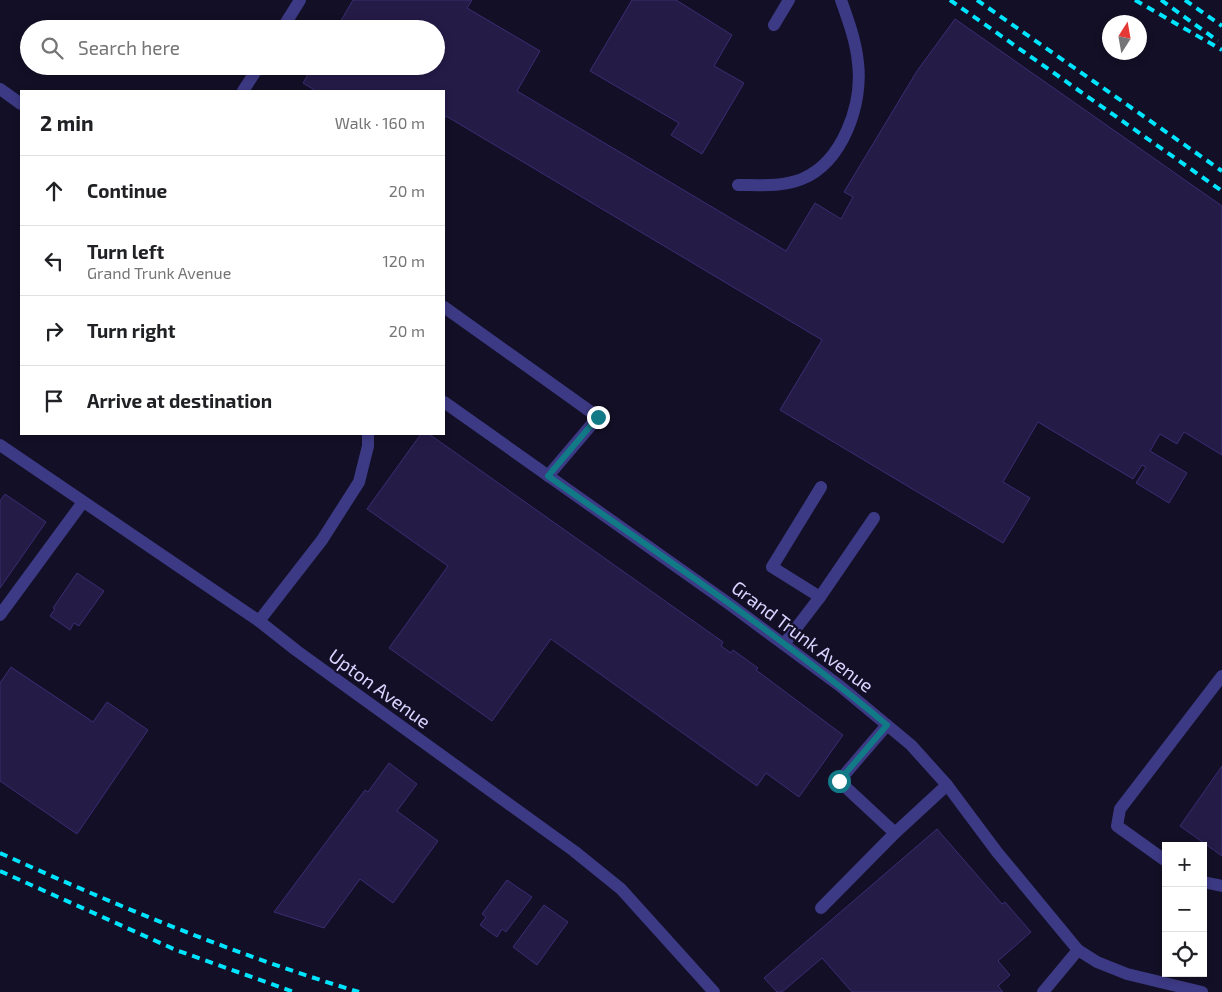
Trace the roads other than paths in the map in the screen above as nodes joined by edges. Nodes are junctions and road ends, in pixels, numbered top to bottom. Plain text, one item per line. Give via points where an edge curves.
1 (300, 0) edge
2 (789, 0) edge
3 (841, 0) edge
4 (288, 20) edge
5 (774, 25) dead end
6 (253, 75) edge
7 (0, 89) edge
8 (244, 90) edge
9 (20, 103) edge
10 (738, 185) dead end
11 (445, 308) edge
12 (445, 403) edge
13 (368, 435) edge
14 (0, 445) edge
15 (548, 476) junction
16 (821, 487) dead end
17 (83, 502) junction
18 (874, 518) dead end
19 (820, 597) junction
20 (0, 616) edge
21 (259, 621) junction
22 (784, 644) junction
23 (1222, 676) edge
24 (887, 725) junction
25 (947, 785) junction
26 (895, 833) junction
27 (1162, 858) edge
28 (1207, 883) edge
29 (1222, 886) edge
30 (821, 908) dead end
31 (1078, 950) junction
32 (714, 992) edge
33 (1043, 992) edge
34 (1202, 992) edge

1 - 4 street
2 - 5 street
3 - 10 street via 858,64 854,112 845,134 820,170 800,180 774,185
6 - 8 street
7 - 9 street
11 - 15 street via 598,417
12 - 15 street, Grand Trunk Avenue
13 - 21 street via 359,482 322,540
14 - 17 street, Upton Avenue
15 - 22 street, Grand Trunk Avenue
16 - 19 street via 772,567
17 - 20 street
17 - 21 street, Upton Avenue
18 - 19 street
19 - 22 street
21 - 32 street, Upton Avenue via 574,851 621,889
22 - 24 street, Grand Trunk Avenue
23 - 27 street via 1120,809 1117,826
24 - 25 street, Grand Trunk Avenue via 911,745
24 - 26 street via 839,781
25 - 26 street
25 - 31 street, Grand Trunk Avenue via 997,852
26 - 30 street
28 - 29 street
31 - 33 street
31 - 34 street, Grand Trunk Avenue via 1097,962 1128,974

